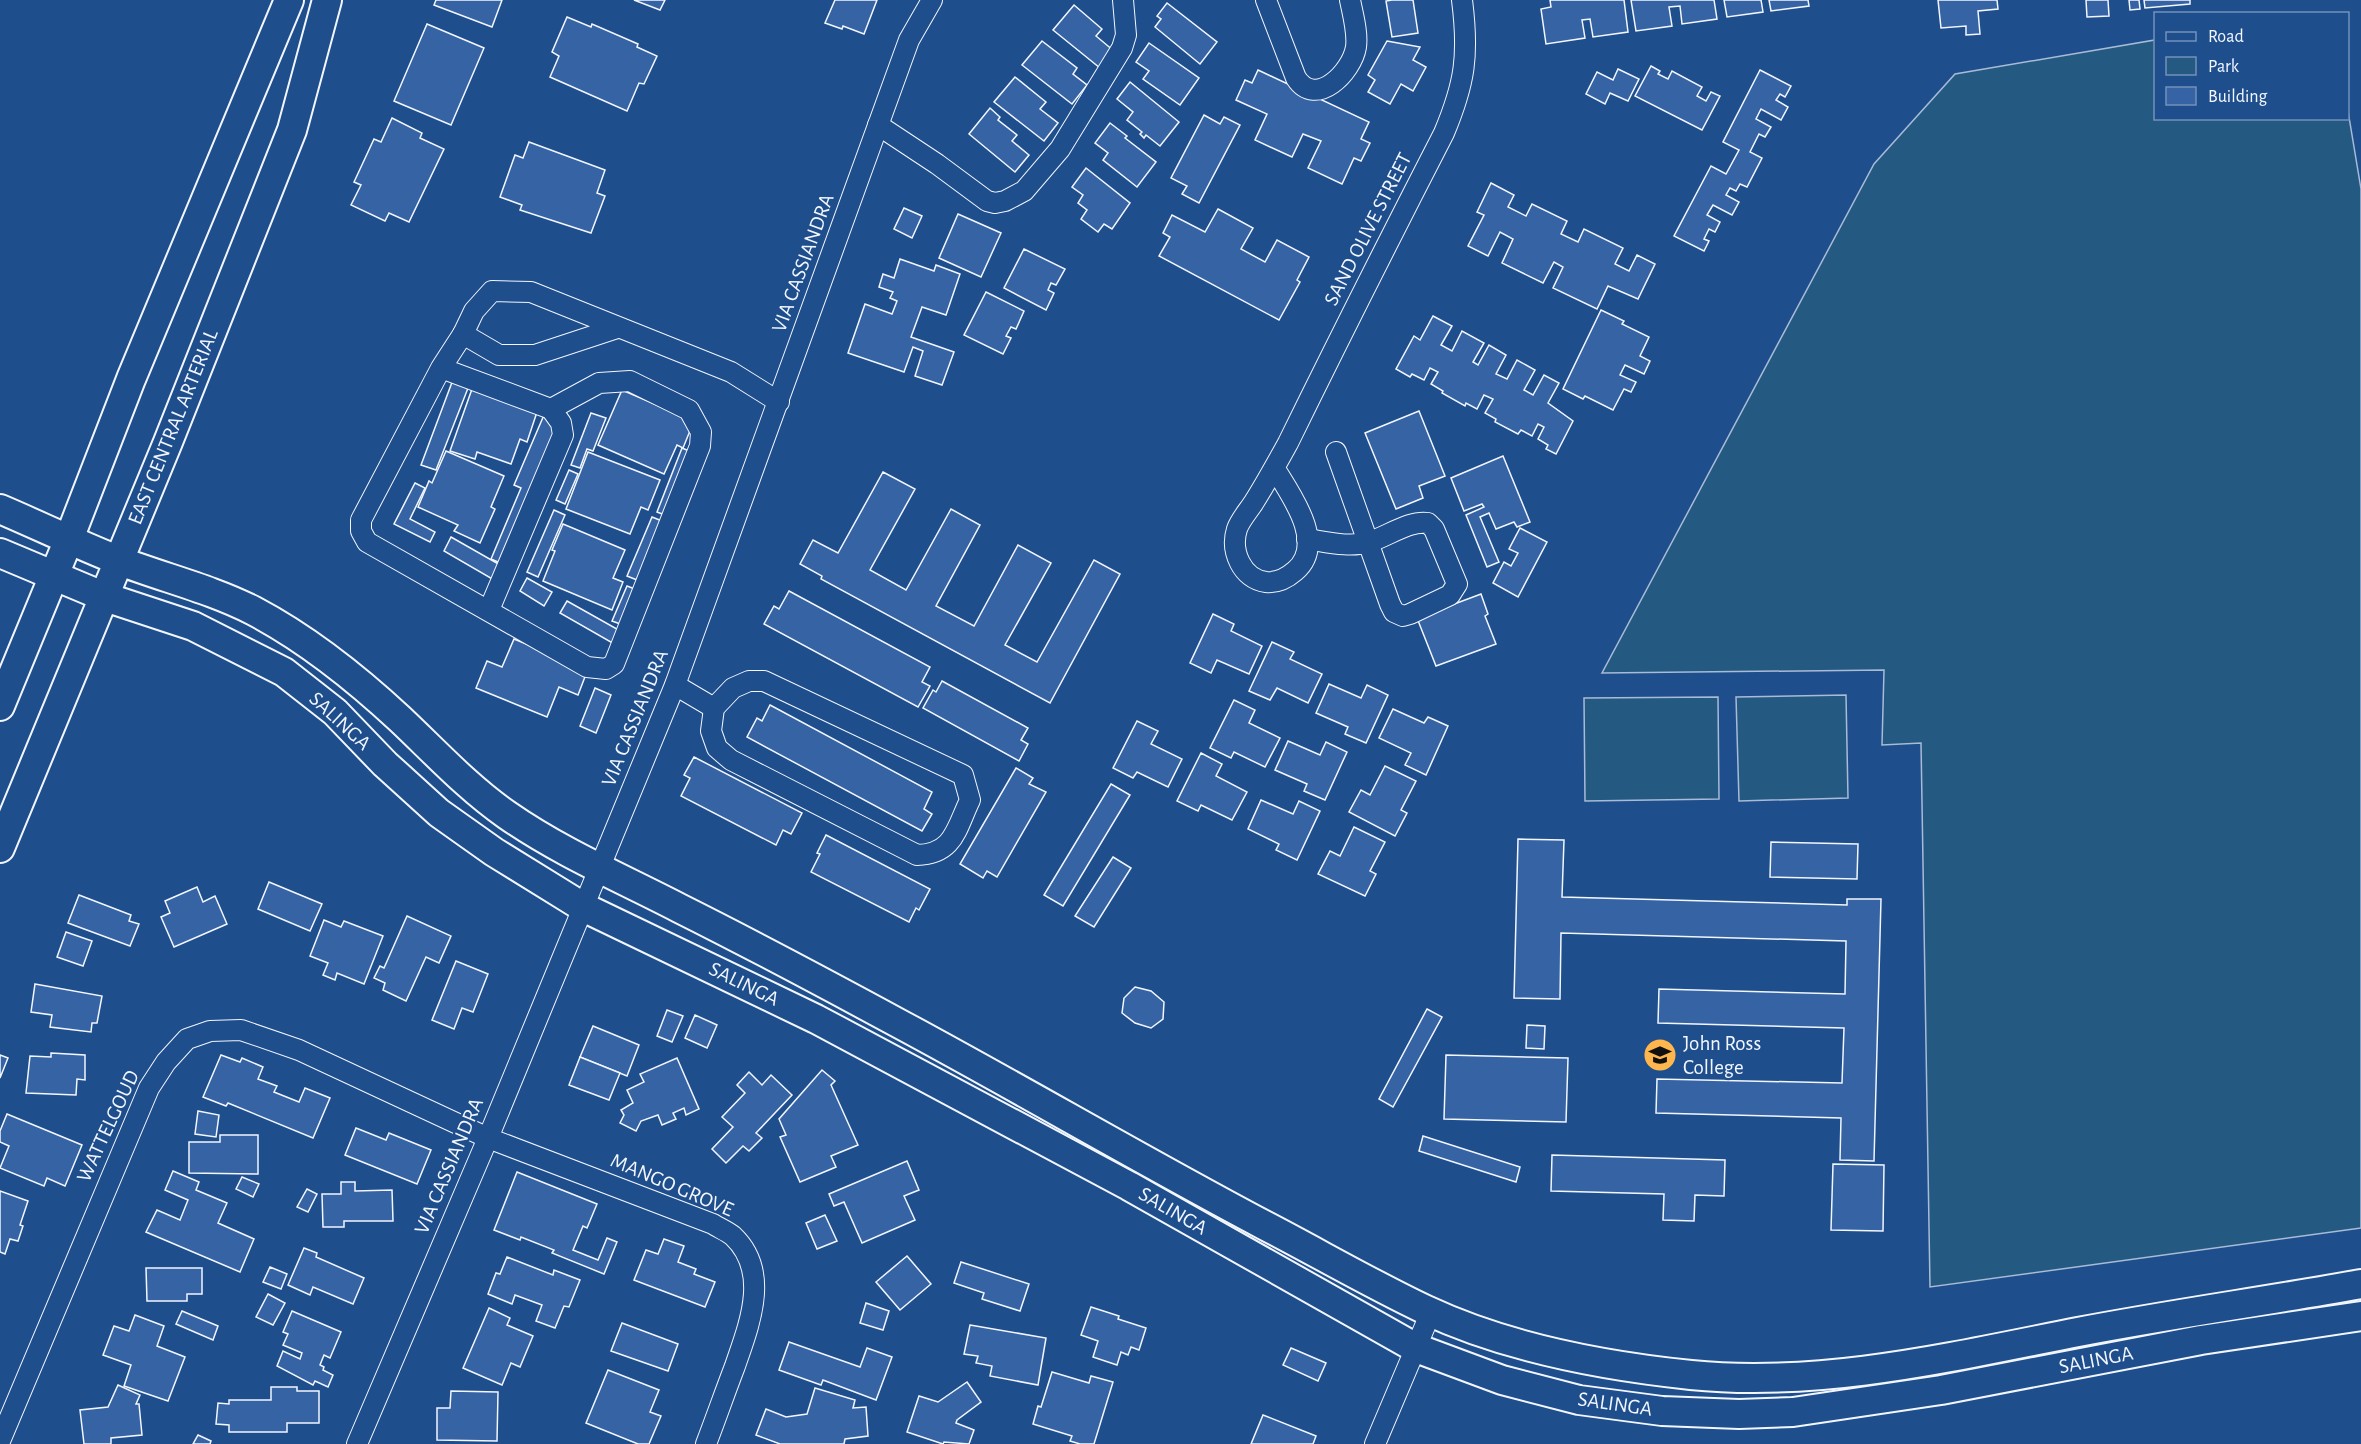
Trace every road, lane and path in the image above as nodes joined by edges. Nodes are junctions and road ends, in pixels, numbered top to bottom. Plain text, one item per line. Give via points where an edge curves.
1 (289, 0) edge
2 (327, 0) edge
3 (932, 0) edge
4 (1123, 0) edge
5 (1266, 0) edge
6 (1350, 0) edge
7 (1462, 0) edge
8 (878, 125) junction
9 (617, 328) junction
10 (464, 333) junction
11 (441, 368) junction
12 (778, 402) junction
13 (550, 409) junction
14 (1336, 452) dead end
15 (1275, 469) junction
16 (0, 509) edge
17 (69, 538) junction
18 (1307, 539) junction
19 (1369, 543) junction
20 (0, 553) edge
21 (119, 560) junction
22 (54, 575) junction
23 (105, 597) junction
24 (489, 610) junction
25 (675, 685) junction
26 (0, 706) edge
27 (714, 708) junction
28 (0, 848) edge
29 (600, 869) junction
30 (583, 907) junction
31 (488, 1138) junction
32 (2361, 1284) edge
33 (1431, 1312) junction
34 (2361, 1316) edge
35 (1416, 1348) junction
36 (0, 1441) edge
37 (357, 1444) edge
38 (706, 1444) edge
39 (1375, 1444) edge

1 - 17 street
2 - 21 street, EAST CENTRAL ARTERIAL via 292,130
3 - 8 street, VIA CASSIANDRA via 909,40
4 - 8 street via 1126,35 1122,48 1060,149 1016,196 995,203 987,201
5 - 6 street via 1300,85 1317,89 1334,84 1353,57 1356,40
7 - 15 street, SAND OLIVE STREET via 1465,70 1444,133
8 - 12 street, VIA CASSIANDRA
9 - 10 street via 535,355 499,355
9 - 10 street via 531,292 492,291 474,310
9 - 12 street via 731,372
10 - 11 street
11 - 13 street
11 - 24 street via 361,520 361,531 367,542
12 - 25 street, VIA CASSIANDRA
13 - 24 street via 561,423 563,435
13 - 24 street via 599,383 630,381 689,411 701,432 700,446 614,664 606,669 587,667
14 - 19 street
15 - 18 street via 1295,501
15 - 18 street, SAND OLIVE STREET via 1237,529 1235,549 1241,566 1251,577 1278,582 1300,567
16 - 17 street, SALINGA
17 - 21 street, SALINGA
17 - 22 street
18 - 19 street
19 - 19 street via 1390,604 1398,615 1410,614 1454,590 1456,579 1428,523
20 - 22 street, SALINGA
21 - 23 street, EAST CENTRAL ARTERIAL
21 - 29 street, SALINGA via 209,591 257,613 298,639 344,671 509,817
22 - 23 street, SALINGA
22 - 26 street
23 - 28 street, EAST CENTRAL ARTERIAL
23 - 30 street, SALINGA via 193,626 284,672 335,712 439,813
25 - 27 street
25 - 29 street, VIA CASSIANDRA
27 - 27 street via 732,688 749,681 765,681 963,775 970,800 948,845 932,855 917,855 731,760 717,748 711,731
29 - 30 street, VIA CASSIANDRA
29 - 33 street, SALINGA via 901,1025 1230,1207
30 - 31 street, VIA CASSIANDRA
30 - 35 street, SALINGA via 816,1019 1129,1186
31 - 36 street, WATTELGOUD via 274,1040 241,1030 210,1031 187,1039 149,1088
31 - 37 street, VIA CASSIANDRA
31 - 38 street, MANGO GROVE via 713,1224 732,1236 744,1250 755,1286 752,1317
32 - 33 street, SALINGA via 1891,1368 1759,1378 1629,1368 1495,1336
33 - 35 street
34 - 35 street, SALINGA via 2201,1340 1849,1405 1739,1414 1662,1411 1579,1400 1502,1380
35 - 39 street

